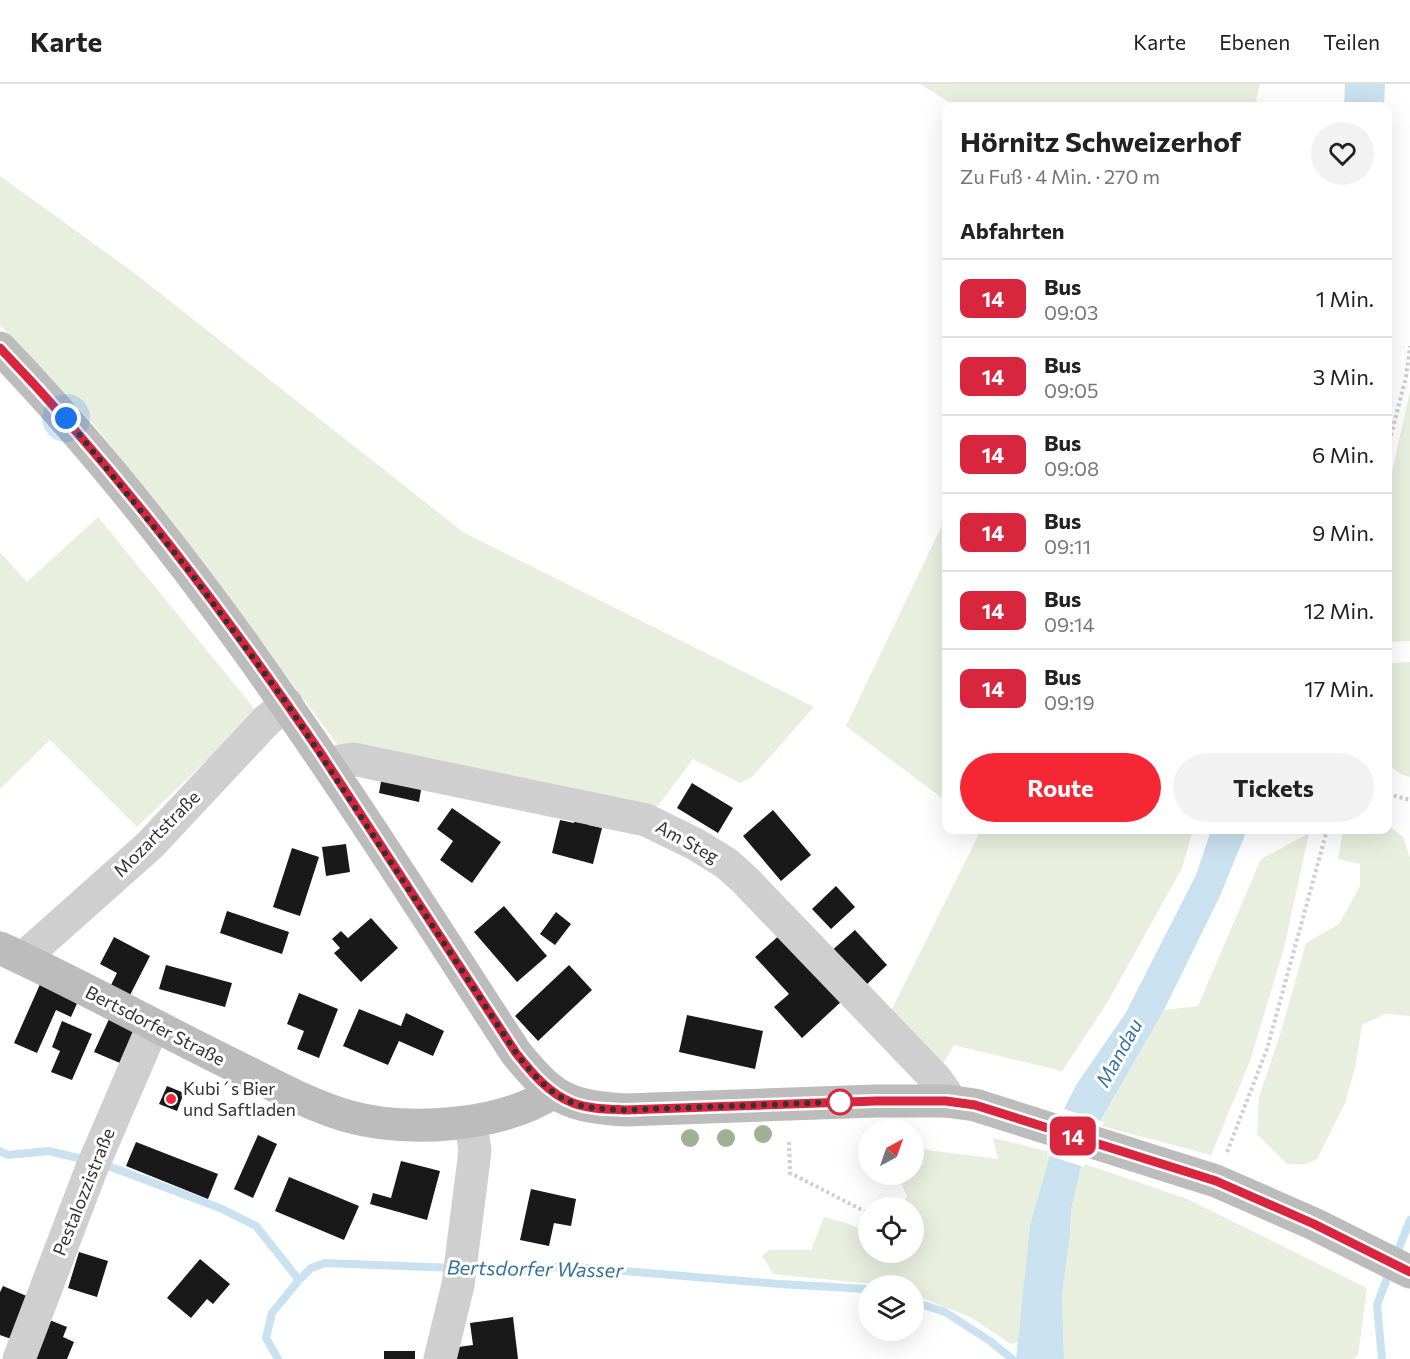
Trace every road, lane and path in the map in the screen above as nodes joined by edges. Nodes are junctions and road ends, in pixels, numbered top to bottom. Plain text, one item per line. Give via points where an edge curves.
1 (1410, 346) edge
2 (0, 348) edge
3 (1392, 431) edge
4 (287, 704) junction
5 (330, 768) junction
6 (1392, 795) edge
7 (1410, 800) edge
8 (1325, 834) edge
9 (11, 953) edge
10 (153, 1026) junction
11 (554, 1092) junction
12 (946, 1101) junction
13 (471, 1122) junction
14 (789, 1142) dead end
15 (1205, 1178) junction
16 (858, 1208) edge
17 (1397, 1265) edge
18 (19, 1359) edge
19 (440, 1359) edge

1 - 3 path
2 - 4 main road via 133,500
4 - 5 main road
4 - 9 street, Mozartstraße via 267,720 150,845
5 - 11 main road via 516,1053
5 - 12 street, Am Steg via 353,759 634,817 695,844 745,879 935,1078 946,1093
6 - 7 path
8 - 15 path via 1267,1049
9 - 10 main road, Bertsdorfer Straße
10 - 13 main road, Bertsdorfer Straße via 313,1104 347,1116 424,1125
10 - 18 street, Pestalozzistraße via 91,1170
11 - 12 main road via 572,1103 625,1110
11 - 13 main road, Bertsdorfer Straße via 538,1103
12 - 15 main road via 1002,1113
13 - 19 street via 475,1151 460,1270
14 - 16 path via 790,1173
15 - 17 main road via 1314,1224

